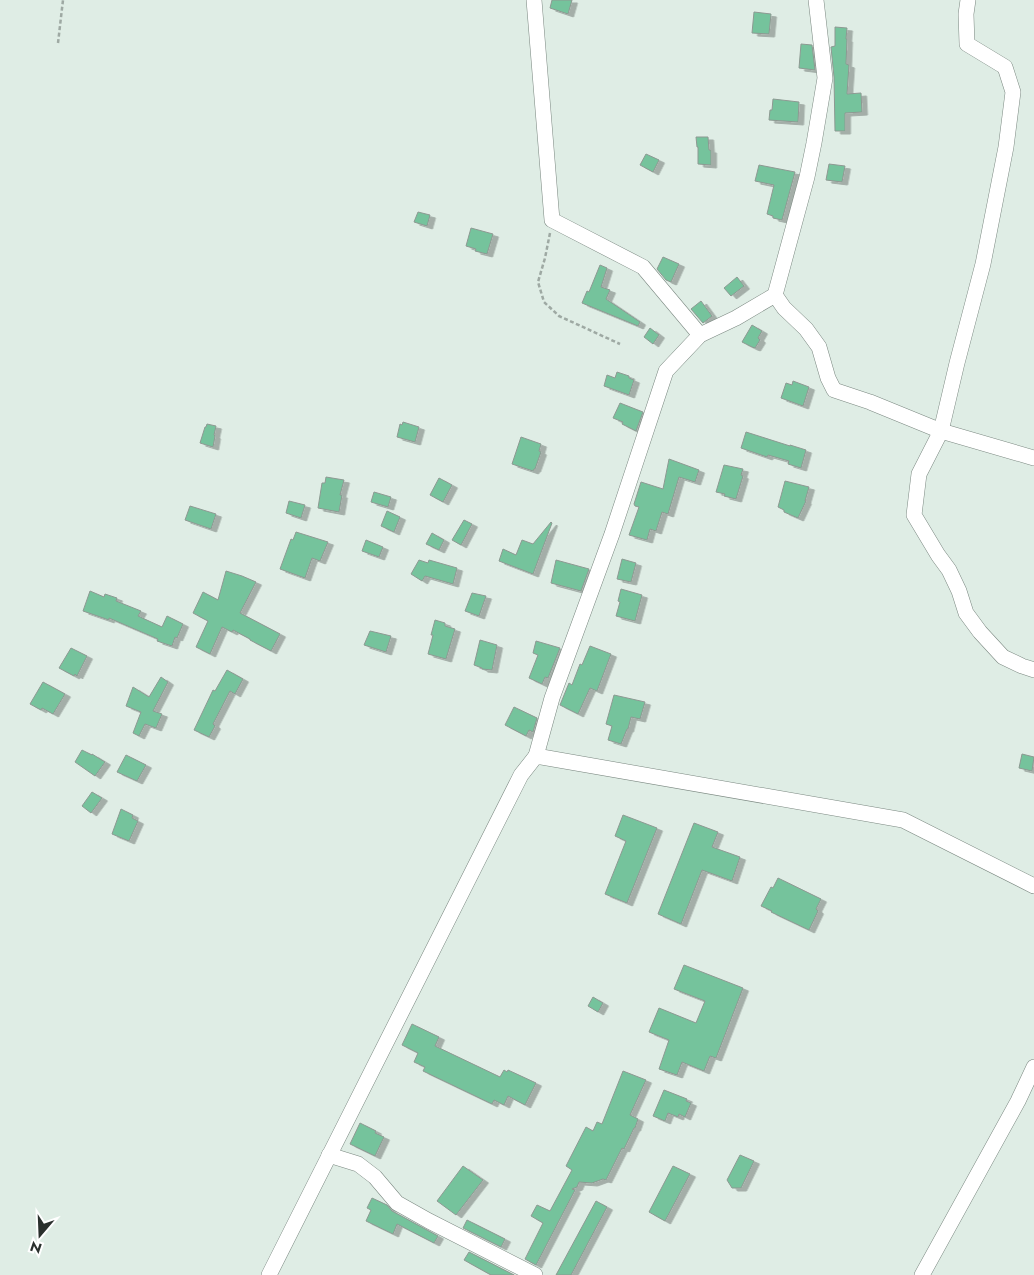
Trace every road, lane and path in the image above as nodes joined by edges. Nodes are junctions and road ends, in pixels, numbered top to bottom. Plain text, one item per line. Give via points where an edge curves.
1 (63, 0) edge
2 (534, 0) edge
3 (816, 0) edge
4 (968, 0) edge
5 (58, 43) dead end
6 (552, 220) junction
7 (774, 295) junction
8 (700, 335) junction
9 (620, 344) dead end
10 (941, 431) junction
11 (1034, 458) edge
12 (1034, 670) edge
13 (536, 756) junction
14 (1034, 886) edge
15 (1034, 1067) edge
16 (329, 1155) junction
17 (270, 1275) edge
18 (535, 1275) edge
19 (922, 1275) edge

1 - 5 path
2 - 6 street
3 - 7 street via 825,78 807,177
4 - 10 street via 967,44 1005,67 1013,92 1006,147 983,264
6 - 8 street via 643,267
6 - 9 path via 538,282 544,302 559,316
7 - 8 street
7 - 10 street via 819,347 834,390
8 - 13 street via 666,371 612,534 552,698
10 - 11 street
10 - 12 street via 919,474 914,515 949,570 966,613 980,632 1003,657
13 - 14 street via 903,820
13 - 16 street via 521,774
15 - 19 street
16 - 17 street
16 - 18 street via 358,1164 375,1177 397,1203

